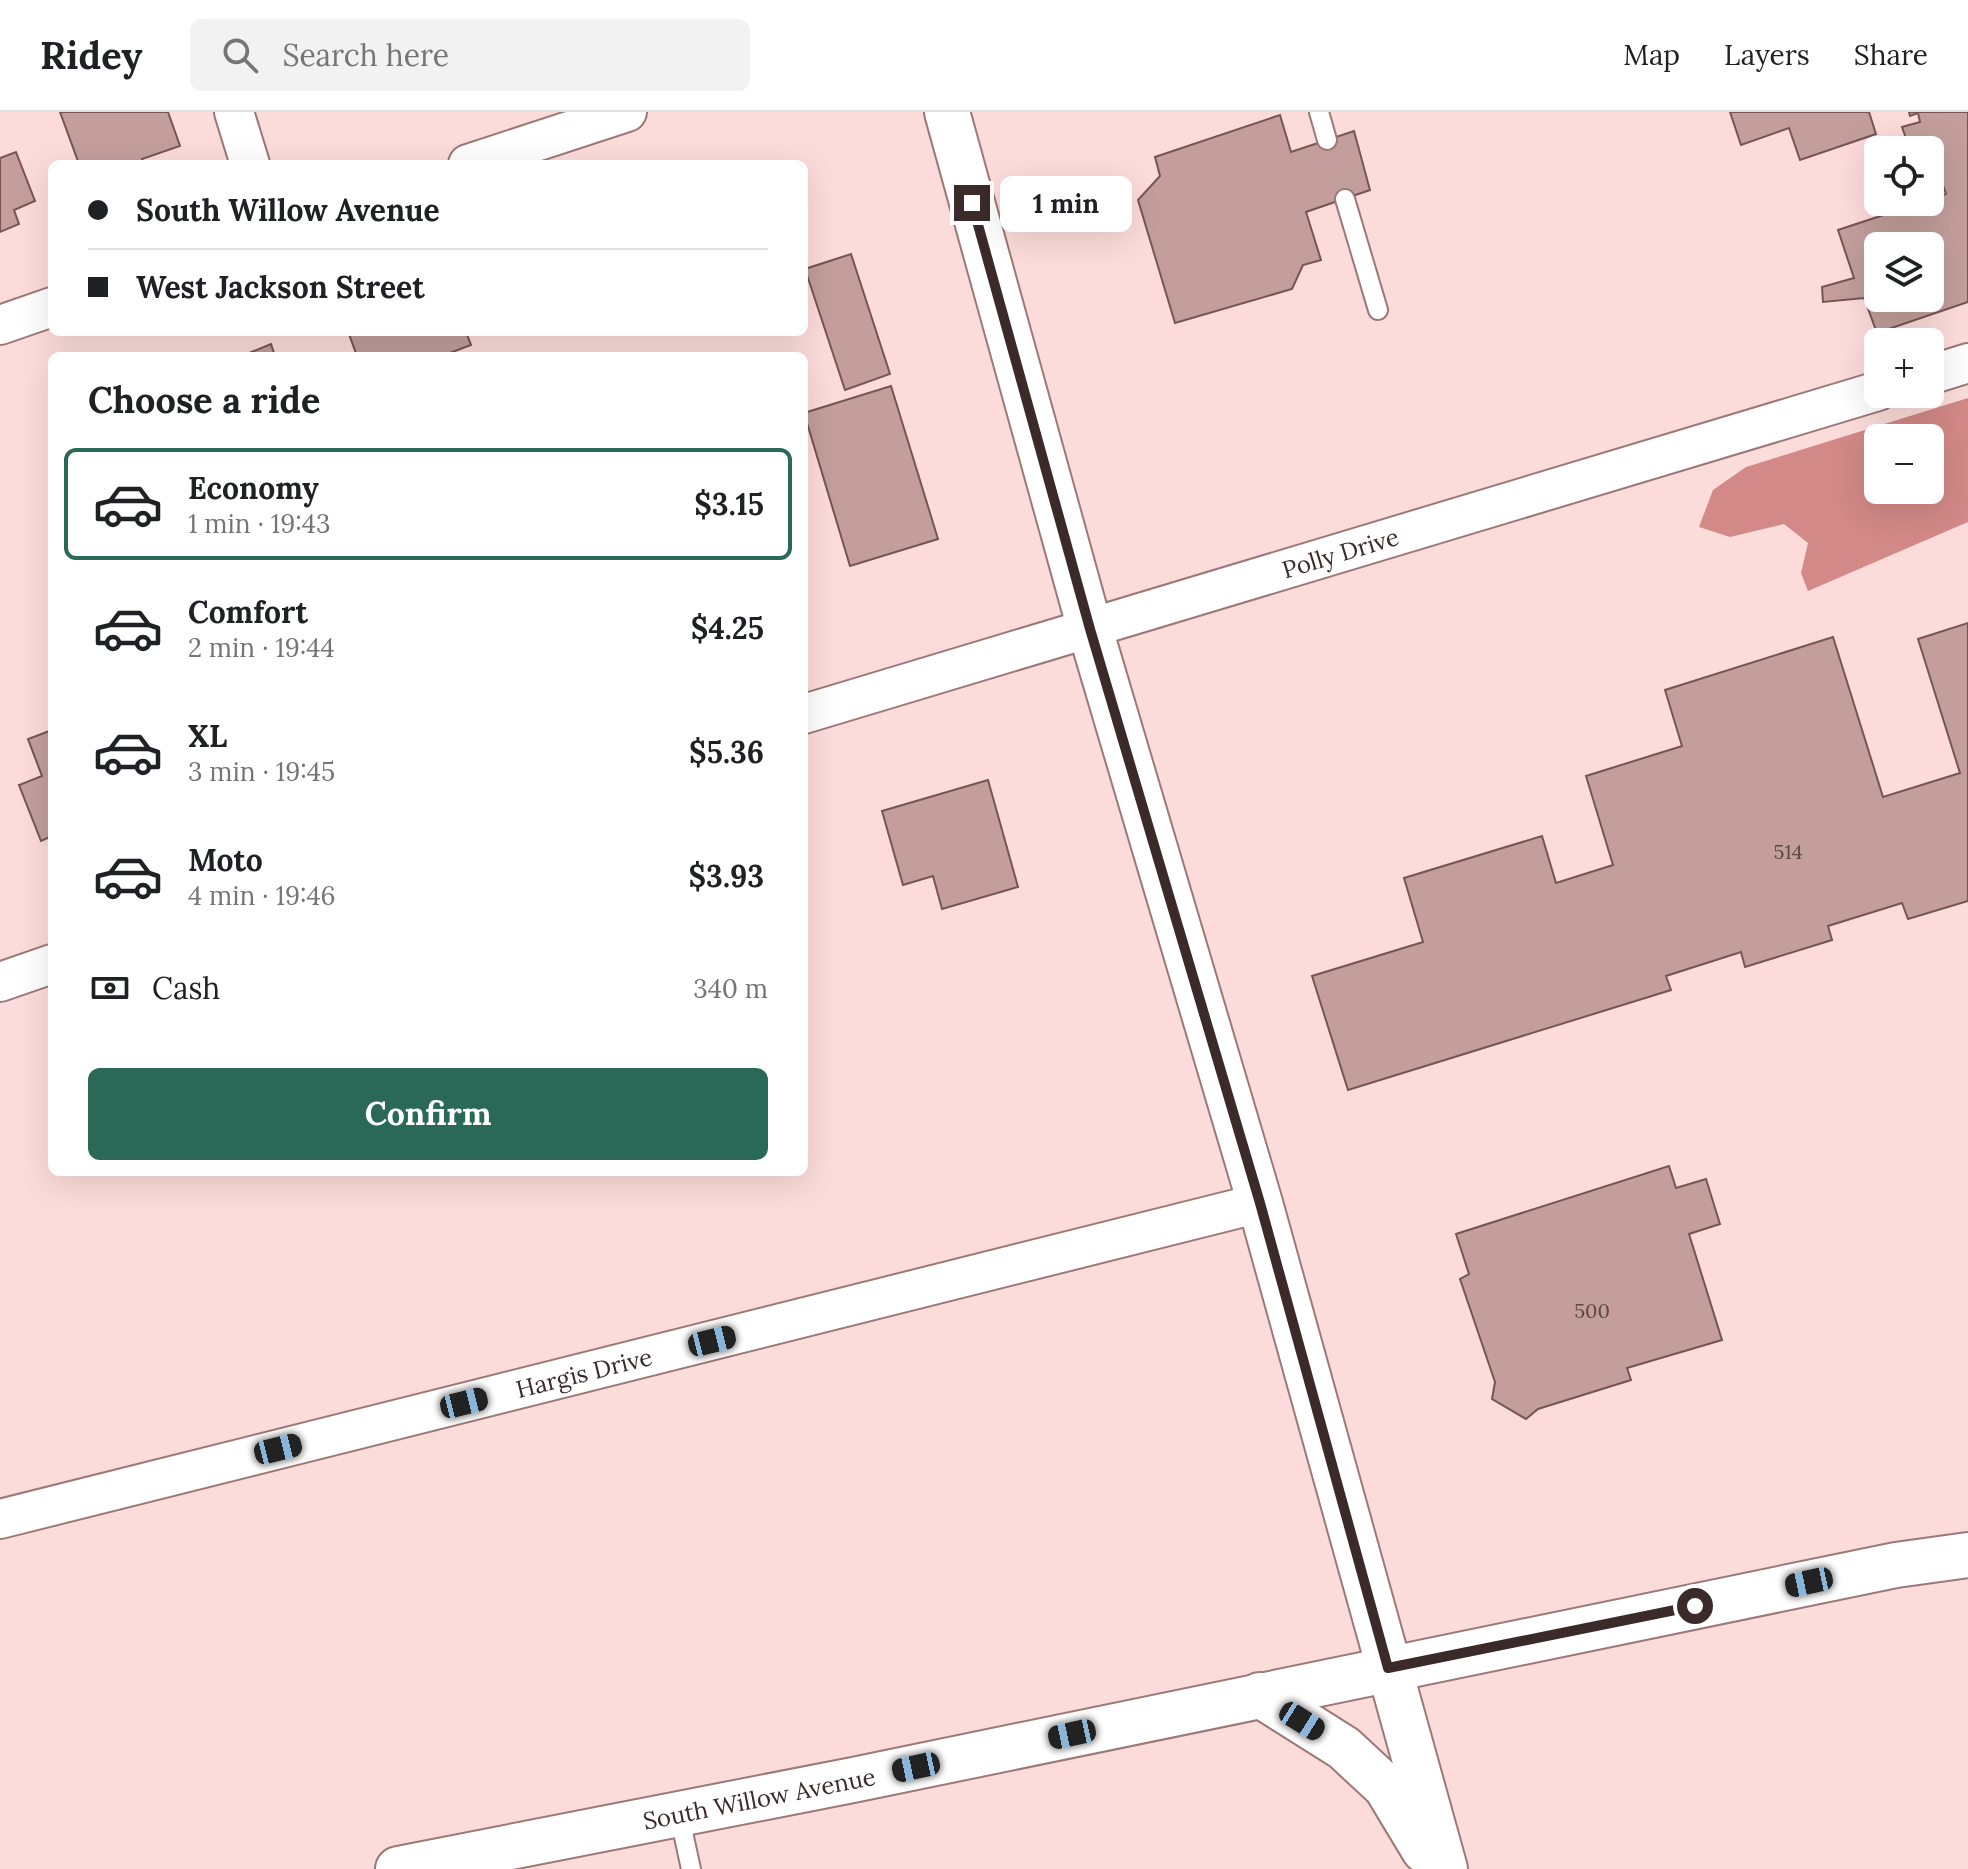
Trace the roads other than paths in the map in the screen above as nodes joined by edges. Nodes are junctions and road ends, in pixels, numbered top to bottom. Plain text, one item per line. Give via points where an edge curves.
1 (234, 112) edge
2 (627, 112) edge
3 (947, 112) edge
4 (1319, 112) edge
5 (1327, 140) dead end
6 (249, 160) edge
7 (480, 160) edge
8 (1345, 199) dead end
9 (48, 308) edge
10 (1378, 310) dead end
11 (0, 325) edge
12 (1968, 363) edge
13 (1944, 371) edge
14 (1864, 395) edge
15 (1090, 629) junction
16 (808, 713) edge
17 (48, 965) edge
18 (0, 982) edge
19 (1260, 1203) junction
20 (0, 1519) edge
21 (1968, 1555) edge
22 (1388, 1668) junction
23 (1260, 1695) junction
24 (679, 1814) junction
25 (398, 1869) edge
26 (691, 1869) edge
27 (1436, 1869) edge
28 (1445, 1869) edge

1 - 6 street
2 - 7 street
3 - 15 street
4 - 5 lane
8 - 10 lane
9 - 11 street
12 - 13 street
14 - 15 street, Polly Drive
15 - 16 street, Polly Drive
15 - 19 street
17 - 18 street
19 - 20 street, Hargis Drive
19 - 22 street
21 - 22 street, South Willow Avenue
22 - 23 street, South Willow Avenue
22 - 28 street
23 - 24 street, South Willow Avenue
23 - 27 street via 1344,1748 1386,1787
24 - 25 street, South Willow Avenue
24 - 26 lane

